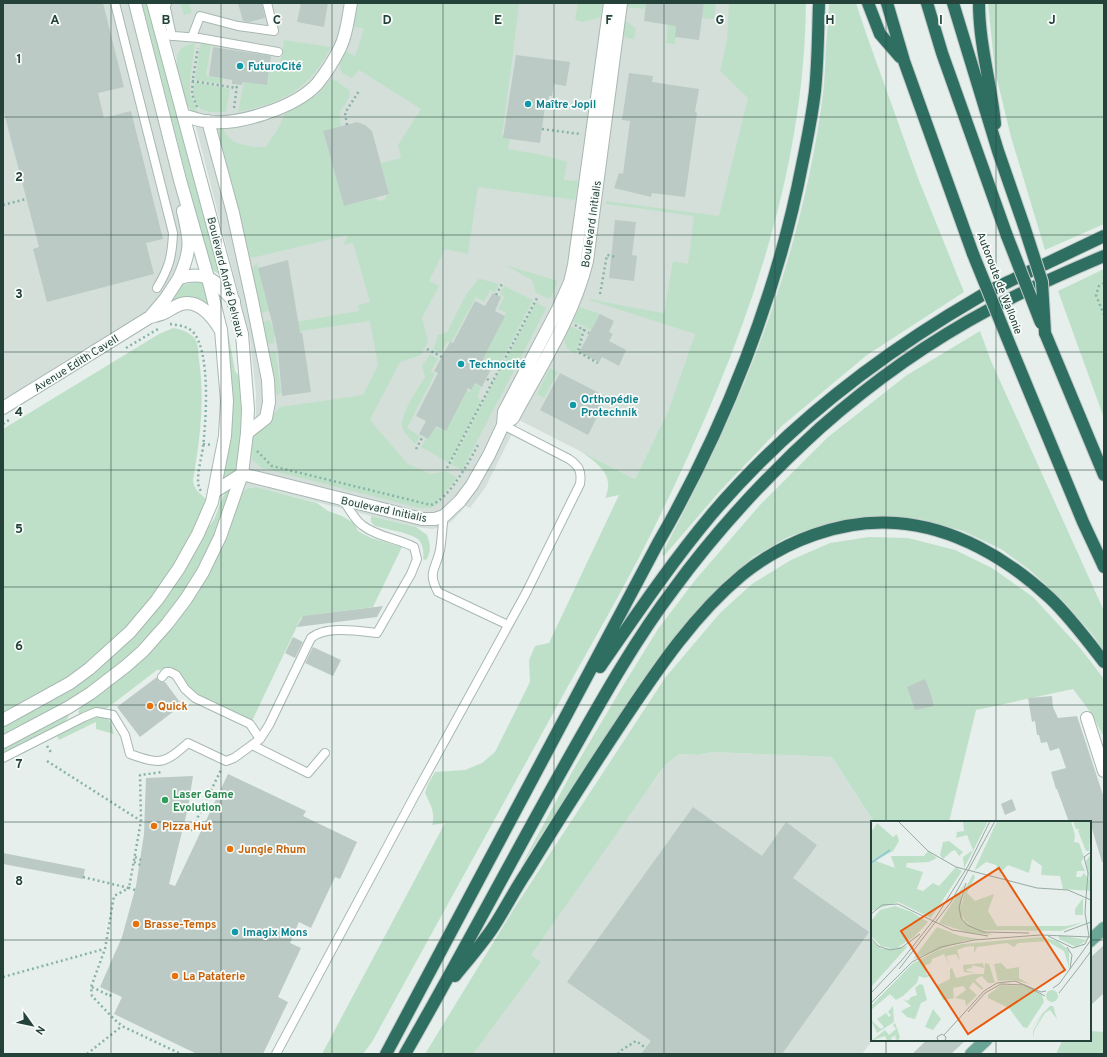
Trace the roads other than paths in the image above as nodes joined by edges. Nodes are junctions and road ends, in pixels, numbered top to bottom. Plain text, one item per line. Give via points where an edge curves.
1 (115, 3) edge
2 (135, 3) edge
3 (267, 3) edge
4 (351, 3) edge
5 (610, 3) edge
6 (621, 3) edge
7 (819, 3) edge
8 (868, 3) edge
9 (887, 3) edge
10 (927, 3) edge
11 (953, 3) edge
12 (979, 3) edge
13 (160, 5) edge
14 (167, 35) junction
15 (196, 37) junction
16 (278, 52) dead end
17 (904, 61) junction
18 (183, 115) junction
19 (206, 122) junction
20 (998, 151) junction
21 (180, 180) junction
22 (1104, 236) edge
23 (1104, 256) edge
24 (179, 278) junction
25 (208, 278) junction
26 (157, 288) dead end
27 (234, 301) junction
28 (150, 317) junction
29 (221, 330) junction
30 (1045, 333) junction
31 (3, 408) edge
32 (503, 425) junction
33 (247, 433) junction
34 (242, 474) junction
35 (1104, 475) edge
36 (213, 497) junction
37 (343, 500) junction
38 (444, 516) junction
39 (1104, 567) edge
40 (508, 625) junction
41 (1104, 662) edge
42 (162, 677) dead end
43 (567, 714) junction
44 (1087, 718) dead end
45 (3, 720) edge
46 (260, 739) junction
47 (3, 742) edge
48 (252, 745) junction
49 (325, 753) dead end
50 (3, 758) edge
51 (1104, 771) edge
52 (1104, 928) edge
53 (1091, 940) edge
54 (434, 1003) junction
55 (985, 1041) edge
56 (394, 1042) junction
57 (276, 1054) edge
58 (382, 1054) edge
59 (386, 1054) edge
60 (405, 1054) edge
61 (971, 1054) edge

1 - 26 lane via 173,233 167,270
2 - 21 street, Boulevard André Delvaux
3 - 15 lane via 274,31 238,26 200,16
4 - 19 street via 346,32 340,47 316,84 295,100 256,116 232,122
5 - 32 street, Boulevard Initialis via 573,271 558,309 504,412
6 - 32 street, Boulevard Initialis via 584,274 576,300 550,350 513,418
7 - 43 highway via 815,84 809,133 790,225 761,316 725,408 679,506
8 - 17 highway via 880,34
9 - 17 highway, Autoroute de Wallonie
10 - 30 highway, bridge via 942,54 1007,236
11 - 20 highway
12 - 20 highway via 982,52 993,103
13 - 14 street, Boulevard André Delvaux
14 - 15 lane
14 - 18 street, Boulevard André Delvaux
15 - 16 lane
17 - 39 highway, Autoroute de Wallonie, bridge via 973,254 1080,515
18 - 19 street
18 - 27 street, Boulevard André Delvaux
19 - 33 street via 233,213 268,380 269,402 266,418
20 - 30 highway, bridge via 1042,282
21 - 24 street via 180,196 189,241 188,254
21 - 25 street, Boulevard André Delvaux
22 - 43 highway via 980,296 912,337 835,394 798,426 713,513 679,555
23 - 54 highway via 990,309 935,342 866,390 821,427 751,496 712,540 644,630 546,797
24 - 25 street via 197,274
24 - 28 street
25 - 27 street
25 - 29 street, Boulevard André Delvaux
27 - 33 street, Boulevard André Delvaux via 242,334 248,409
28 - 29 street via 163,314 181,304 190,304 199,306 209,313
28 - 31 street, Avenue Edith Cavell
29 - 36 street, Boulevard André Delvaux via 227,401 225,436
30 - 35 highway
32 - 38 street, Boulevard Initialis via 472,485
32 - 40 lane via 569,458 579,466 581,475 572,501
33 - 34 street, Boulevard André Delvaux
34 - 36 street
34 - 37 street, Boulevard Initialis
34 - 47 street, Boulevard André Delvaux via 220,537 203,572 167,624 126,666 91,693
36 - 45 street, Boulevard André Delvaux via 198,534 179,568 130,632 70,683
37 - 38 street, Boulevard Initialis via 422,519
37 - 46 lane via 361,524 374,533 414,547 417,558 411,574 377,633 340,629 315,634 311,638
38 - 40 lane via 440,550 432,572 433,583 438,592
40 - 57 lane
41 - 54 highway via 1078,628 1028,578 975,545 943,532 914,524 882,522 846,526 797,541 743,575 719,596 682,639 649,682 608,744 492,929
42 - 46 lane via 166,672 176,674 184,689 195,698 250,724
43 - 56 highway
44 - 51 street
46 - 48 lane
48 - 49 lane via 308,773
48 - 50 lane via 226,761 188,743 171,758 160,761 148,760 130,754 116,712 96,712
52 - 53 main road
54 - 60 highway
55 - 61 main road
56 - 58 highway
56 - 59 highway

